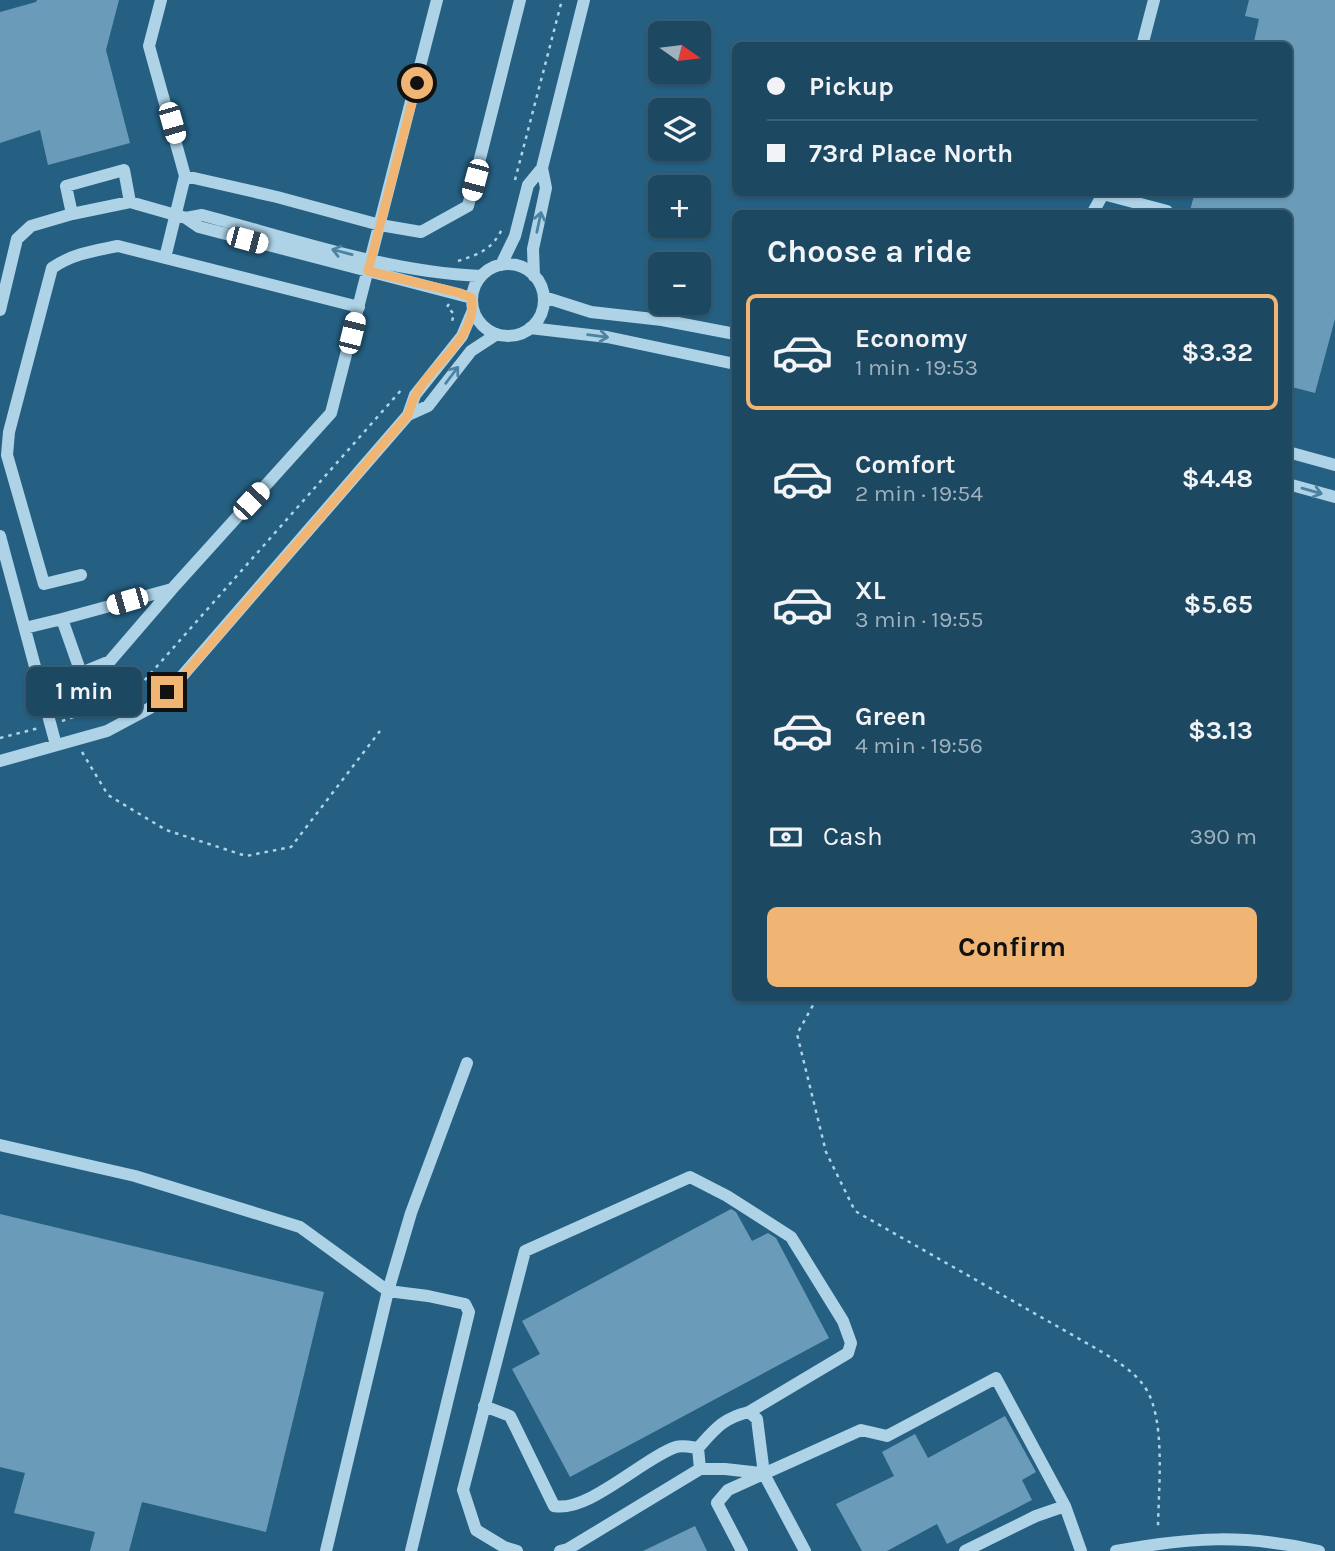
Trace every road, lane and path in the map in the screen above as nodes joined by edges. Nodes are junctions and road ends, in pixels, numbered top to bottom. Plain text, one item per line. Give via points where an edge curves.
1 (161, 0) edge
2 (437, 0) edge
3 (520, 0) edge
4 (584, 0) edge
5 (1154, 0) edge
6 (1143, 42) edge
7 (542, 168) junction
8 (185, 176) junction
9 (1113, 196) edge
10 (130, 202) junction
11 (1160, 210) edge
12 (72, 214) junction
13 (181, 216) junction
14 (380, 225) junction
15 (165, 258) junction
16 (369, 265) junction
17 (501, 265) junction
18 (481, 276) junction
19 (534, 276) junction
20 (544, 297) junction
21 (473, 304) junction
22 (359, 307) junction
23 (0, 310) edge
24 (530, 328) junction
25 (732, 333) edge
26 (497, 334) junction
27 (732, 363) edge
28 (408, 415) junction
29 (5, 432) edge
30 (1292, 453) edge
31 (1335, 465) edge
32 (1292, 485) edge
33 (1335, 497) edge
34 (0, 536) edge
35 (81, 575) dead end
36 (172, 589) junction
37 (62, 619) junction
38 (25, 628) junction
39 (380, 731) dead end
40 (75, 740) junction
41 (56, 745) junction
42 (0, 761) edge
43 (815, 1001) edge
44 (467, 1063) dead end
45 (0, 1145) edge
46 (388, 1291) junction
47 (484, 1406) junction
48 (749, 1412) junction
49 (698, 1448) junction
50 (700, 1469) junction
51 (764, 1474) junction
52 (1065, 1506) junction
53 (1158, 1543) junction
54 (327, 1551) edge
55 (411, 1551) edge
56 (517, 1551) edge
57 (560, 1551) edge
58 (742, 1551) edge
59 (805, 1551) edge
60 (965, 1551) edge
61 (1081, 1551) edge
62 (1116, 1551) edge
63 (1320, 1551) edge

1 - 8 street via 149,46
2 - 14 street
3 - 14 street via 468,206 421,232
4 - 7 street
5 - 6 street
7 - 17 street via 528,185 515,236
19 -> 7 street via 533,249 546,188
8 - 13 street
8 - 14 street
9 - 11 street
10 - 12 street
10 - 12 street via 124,170 66,186
10 - 13 street
12 - 23 street via 31,226 17,239
13 - 15 street
13 - 16 street via 202,215
14 - 16 street
15 - 22 street
15 - 29 street via 118,246 74,255 52,268
16 - 18 street
16 - 21 street
16 - 22 street
17 - 18 street
17 - 19 street via 525,268
18 - 21 street
19 - 20 street
20 - 24 street via 543,309
20 - 25 street via 590,312
21 - 26 street via 478,321
21 - 28 street via 462,336 415,395
22 - 36 street via 331,413
24 - 26 street via 509,336
24 -> 27 street via 607,337
28 -> 26 street via 428,406 471,351
28 - 40 street via 183,676 150,708 107,731
29 - 35 street via 7,455 44,584
30 - 31 street
32 -> 33 street
34 - 38 street
36 - 37 street
36 - 37 street via 110,661 80,673
37 - 38 street
38 - 41 street
39 - 40 path via 291,847 246,856 166,830 108,795
40 - 41 street
41 - 42 street
43 - 53 path via 797,1034 826,1152 855,1211 1097,1349 1144,1385 1158,1425
44 - 46 street via 411,1213
45 - 46 street via 135,1176 300,1227
46 - 54 street
46 - 55 street via 465,1304 469,1311
47 - 48 street via 525,1251 690,1177 791,1237 852,1343 848,1353
47 - 49 street via 510,1416 554,1506 564,1508 678,1446
47 - 56 street via 463,1490 476,1530
48 - 49 street via 732,1416
48 - 51 street via 757,1419
49 - 50 street
50 - 51 street
50 - 57 street
51 - 52 street via 861,1430 887,1436 996,1378
51 - 58 street via 728,1490 718,1503
51 - 59 street
52 - 60 street
52 - 61 street
53 - 62 street
53 - 63 street via 1243,1539

